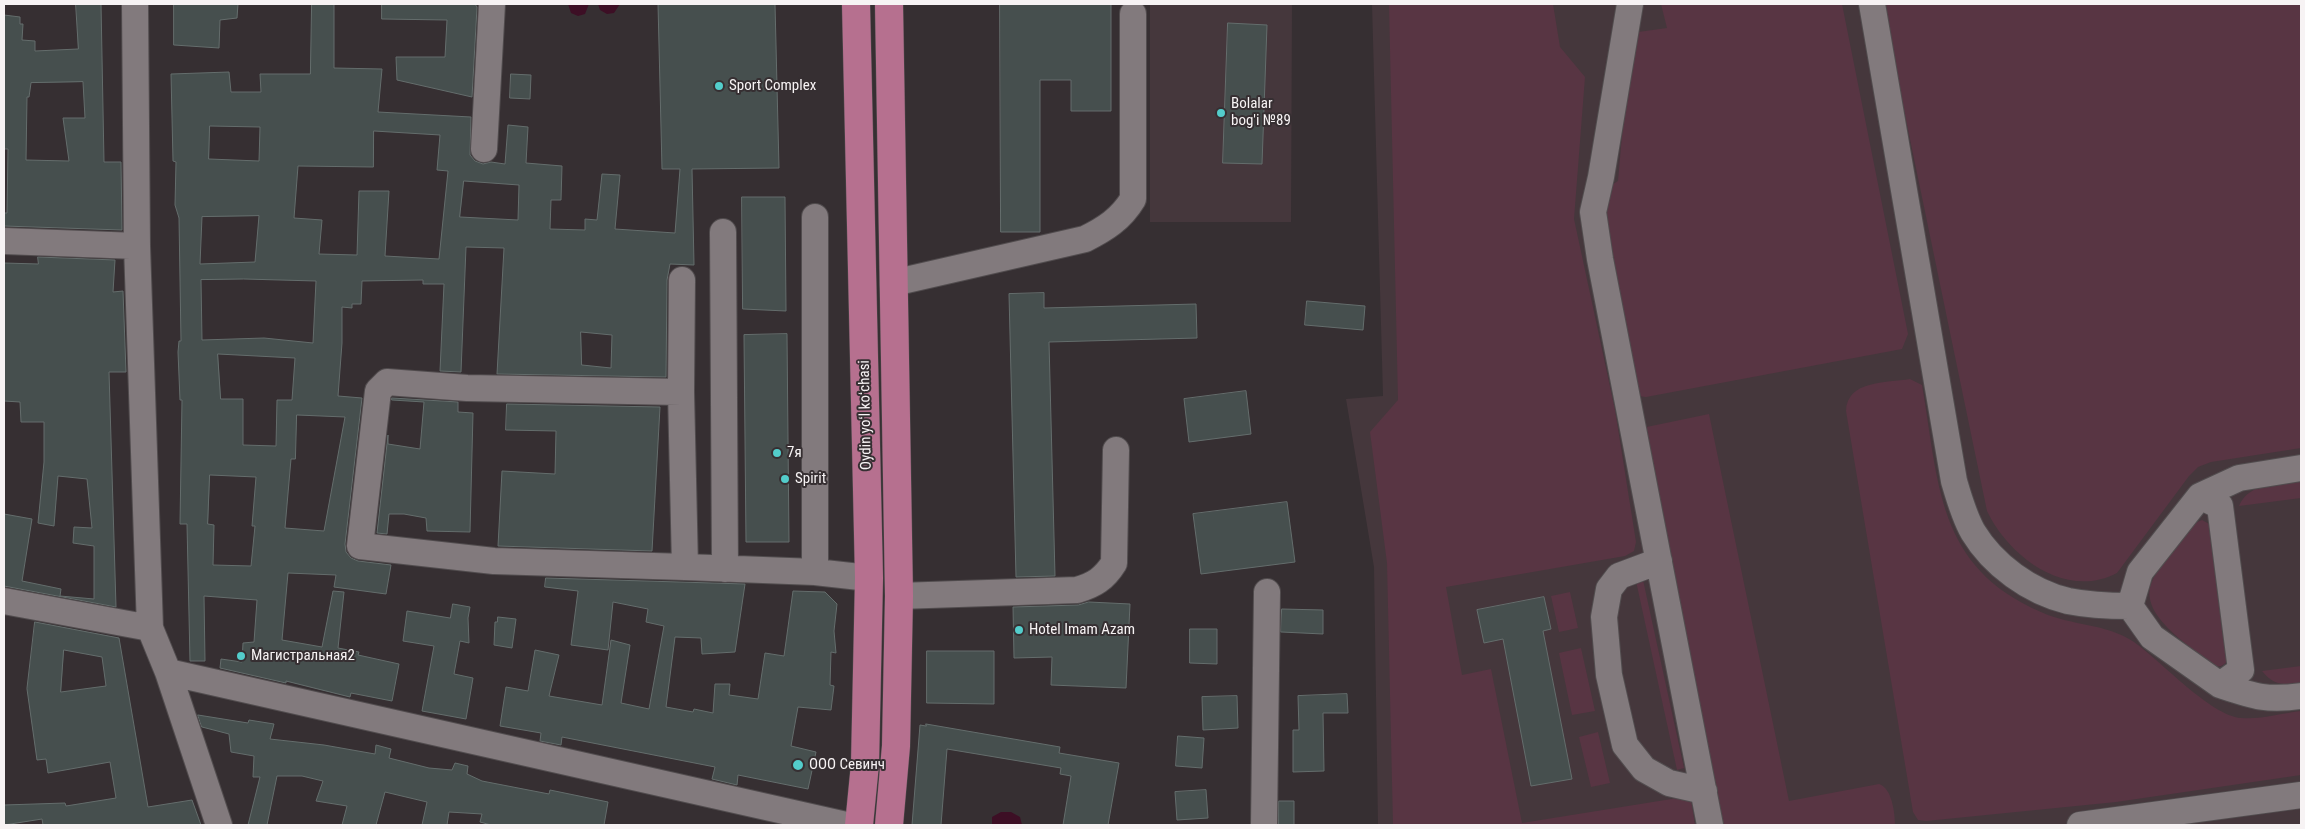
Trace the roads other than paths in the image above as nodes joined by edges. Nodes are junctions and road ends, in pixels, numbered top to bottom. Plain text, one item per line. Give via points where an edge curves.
1 (135, 4) edge
2 (492, 4) edge
3 (856, 4) edge
4 (889, 4) edge
5 (1630, 4) edge
6 (1872, 4) edge
7 (1133, 14) dead end
8 (484, 149) dead end
9 (815, 217) dead end
10 (723, 232) dead end
11 (4, 241) edge
12 (137, 246) junction
13 (682, 280) dead end
14 (893, 283) junction
15 (681, 392) junction
16 (1116, 450) dead end
17 (2301, 468) edge
18 (2200, 496) junction
19 (1659, 561) junction
20 (685, 568) junction
21 (725, 569) junction
22 (814, 572) junction
23 (869, 578) junction
24 (1267, 592) dead end
25 (899, 596) junction
26 (4, 601) edge
27 (2130, 606) junction
28 (150, 628) junction
29 (168, 672) junction
30 (2220, 684) junction
31 (2301, 696) edge
32 (1704, 791) junction
33 (2301, 795) edge
34 (219, 825) edge
35 (846, 825) edge
36 (859, 825) edge
37 (889, 825) edge
38 (1264, 825) edge
39 (1710, 825) edge
40 (2080, 825) edge

1 - 12 street
2 - 8 street
3 - 23 main road, Oydin yoʻl koʻchasi
4 - 14 main road, Oydin yoʻl koʻchasi
5 - 19 street via 1593,212
6 - 27 street via 1952,472 1962,506 1974,532 1990,554 2011,574 2067,601
7 - 14 street via 1133,199 1126,211 1106,228 1085,239
9 - 22 street
10 - 21 street
11 - 12 street
12 - 28 street
13 - 15 street
14 - 25 main road, Oydin yoʻl koʻchasi
15 - 20 street
15 - 20 street via 467,388 387,382 378,391 360,546 494,561
16 - 25 street via 1114,563 1106,576 1092,586 1077,590
17 - 18 street via 2239,478
18 - 27 street via 2140,572
18 - 30 street via 2220,506 2241,670
19 - 32 street
19 - 32 street via 1619,576 1609,589 1604,617 1609,675 1625,745 1644,769 1669,784
20 - 21 street
21 - 22 street
22 - 23 street
23 - 36 main road, Oydin yoʻl koʻchasi via 865,764
24 - 38 street
25 - 37 main road, Oydin yoʻl koʻchasi via 896,746
26 - 28 street
27 - 30 street via 2152,637
28 - 29 street
29 - 34 street
29 - 35 street
30 - 31 street via 2258,697
32 - 39 street
33 - 40 street

